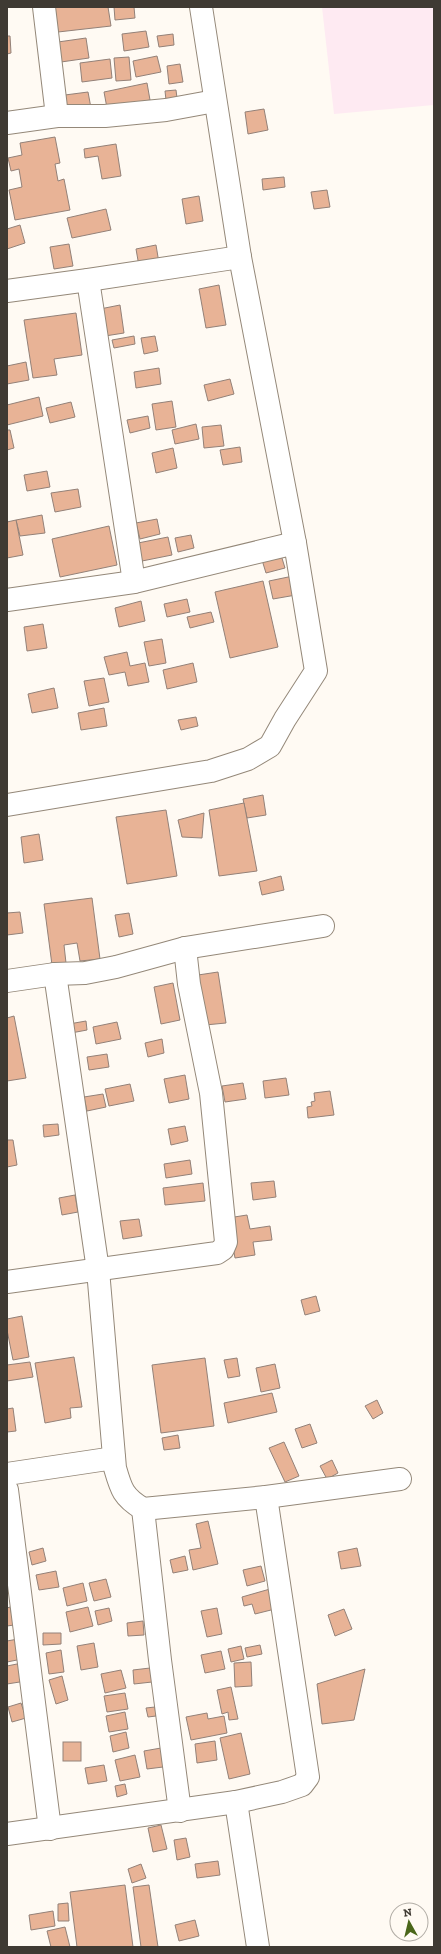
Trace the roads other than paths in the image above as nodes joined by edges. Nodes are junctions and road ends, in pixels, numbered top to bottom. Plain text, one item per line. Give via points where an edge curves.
1 (44, 7) edge
2 (202, 7) edge
3 (215, 101) junction
4 (57, 116) junction
5 (7, 123) edge
6 (240, 257) junction
7 (88, 280) junction
8 (7, 291) edge
9 (295, 544) junction
10 (134, 582) junction
11 (7, 600) edge
12 (7, 805) edge
13 (323, 926) dead end
14 (185, 948) junction
15 (55, 974) junction
16 (7, 981) edge
17 (98, 1270) junction
18 (7, 1282) edge
19 (114, 1458) junction
20 (7, 1474) edge
21 (400, 1479) dead end
22 (7, 1490) edge
23 (266, 1497) junction
24 (143, 1509) junction
25 (236, 1802) junction
26 (180, 1811) junction
27 (50, 1829) junction
28 (7, 1834) edge
29 (258, 1947) edge

1 - 4 street
2 - 3 street
3 - 4 street via 166,110 105,116
3 - 6 street
4 - 5 street
6 - 7 street
6 - 9 street
7 - 8 street
7 - 10 street
9 - 10 street
9 - 12 street via 316,671 284,719 270,746 248,759 211,771
10 - 11 street
13 - 14 street
14 - 15 street via 116,967 85,973
14 - 17 street via 211,1093 226,1242 223,1249 217,1253
15 - 16 street
15 - 17 street
17 - 18 street
17 - 19 street
19 - 20 street
19 - 24 street via 120,1486 129,1500
21 - 23 street
22 - 27 street
23 - 24 street
23 - 25 street via 308,1777 302,1785 282,1792
24 - 26 street
25 - 26 street
25 - 29 street
26 - 27 street
27 - 28 street

